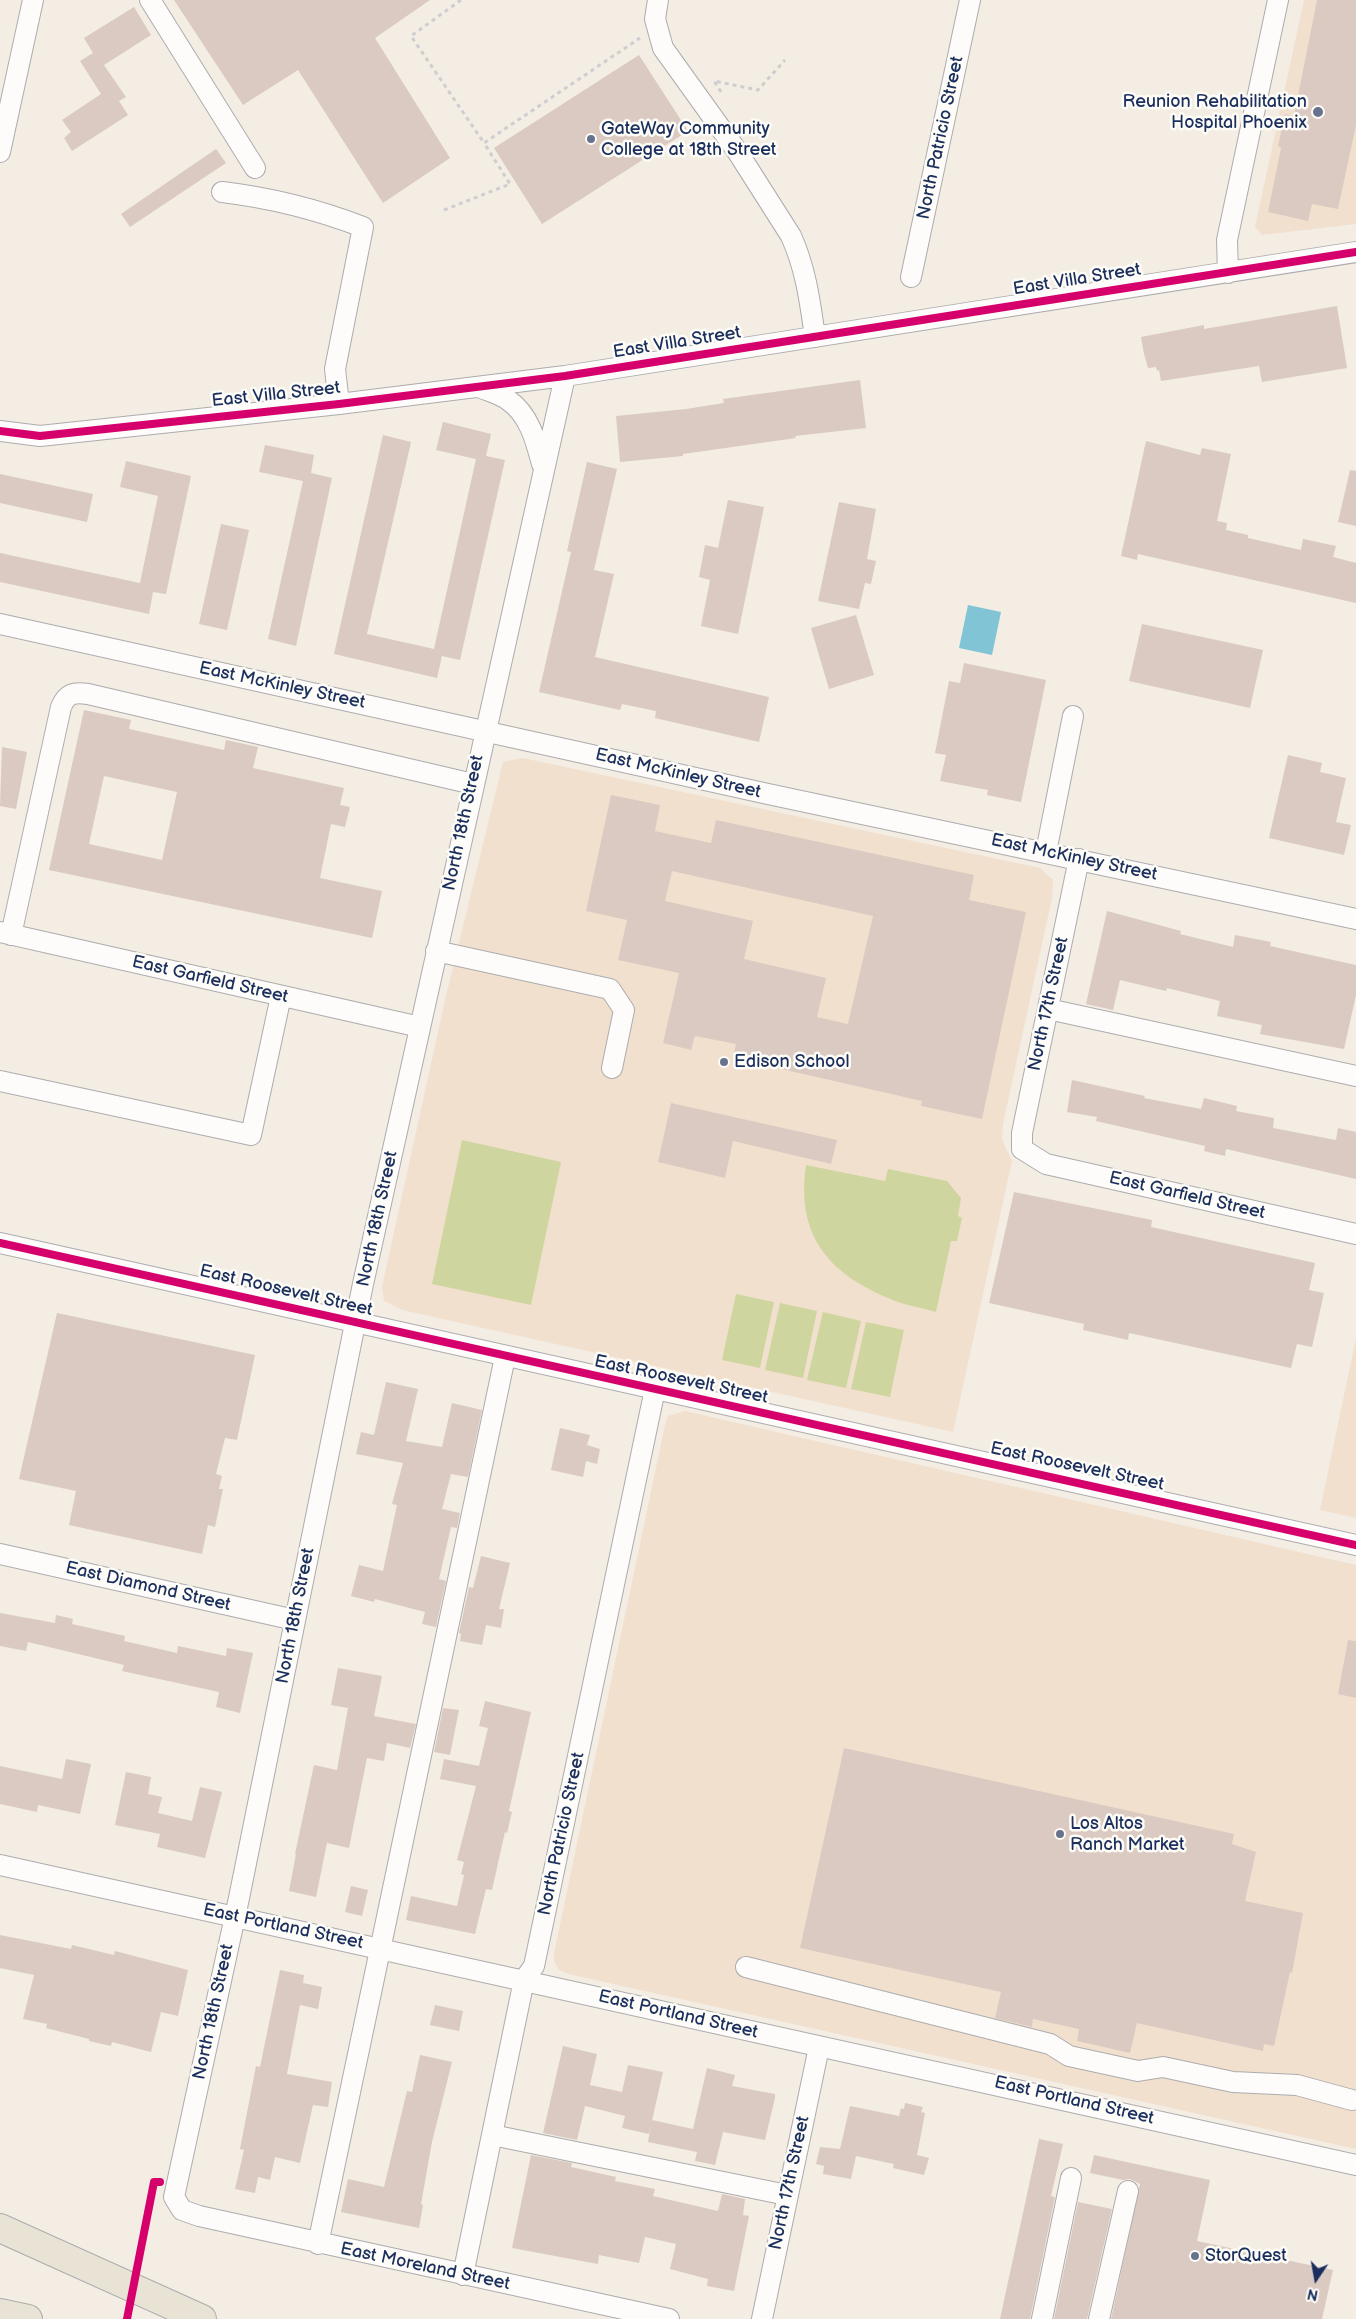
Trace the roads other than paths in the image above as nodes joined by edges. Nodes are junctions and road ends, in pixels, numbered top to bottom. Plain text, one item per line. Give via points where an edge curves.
1 (33, 0) edge
2 (150, 0) edge
3 (658, 0) edge
4 (970, 0) edge
5 (1278, 0) edge
6 (0, 152) edge
7 (255, 168) dead end
8 (222, 192) dead end
9 (1356, 252) edge
10 (1228, 273) junction
11 (911, 276) dead end
12 (815, 337) junction
13 (564, 376) junction
14 (479, 387) junction
15 (339, 404) junction
16 (0, 431) edge
17 (543, 466) junction
18 (0, 624) edge
19 (1074, 716) dead end
20 (484, 730) junction
21 (472, 784) junction
22 (1046, 852) junction
23 (1079, 859) junction
24 (1356, 919) edge
25 (5, 934) edge
26 (436, 951) junction
27 (281, 996) junction
28 (1048, 1009) junction
29 (420, 1027) junction
30 (612, 1068) dead end
31 (1356, 1076) edge
32 (0, 1081) edge
33 (1022, 1149) joint
34 (1356, 1234) edge
35 (0, 1243) edge
36 (355, 1322) junction
37 (505, 1357) junction
38 (655, 1389) junction
39 (1356, 1545) edge
40 (0, 1554) edge
41 (295, 1620) junction
42 (0, 1865) edge
43 (235, 1917) junction
44 (380, 1948) junction
45 (746, 1967) dead end
46 (524, 1980) junction
47 (819, 2047) junction
48 (1352, 2100) dead end
49 (492, 2135) junction
50 (1356, 2164) edge
51 (1071, 2178) dead end
52 (1128, 2191) dead end
53 (787, 2195) junction
54 (182, 2210) joint
55 (0, 2228) edge
56 (318, 2244) junction
57 (463, 2275) junction
58 (0, 2313) edge
59 (28, 2319) edge
60 (202, 2319) edge
61 (669, 2319) edge
62 (762, 2319) edge
63 (1042, 2319) edge
64 (1099, 2319) edge

1 - 6 street
2 - 7 street
3 - 12 street via 655,19 663,48 737,151 795,244 805,272
4 - 11 street, North Patricio Street
5 - 10 street via 1227,240
8 - 15 street via 270,198 364,227 335,369
9 - 10 street, East Villa Street
10 - 12 street, East Villa Street
12 - 13 street, East Villa Street
13 - 14 street, East Villa Street
13 - 17 street, North 18th Street
14 - 15 street, East Villa Street
14 - 17 street via 508,400 517,410 534,434
15 - 16 street, East Villa Street via 40,436
17 - 20 street, North 18th Street
18 - 20 street, East McKinley Street
19 - 22 street
20 - 21 street, North 18th Street
20 - 22 street, East McKinley Street
21 - 25 street via 88,694 70,694 61,707
21 - 26 street, North 18th Street
22 - 23 street, East McKinley Street
23 - 24 street, East McKinley Street
23 - 28 street, North 17th Street
25 - 27 street, East Garfield Street
26 - 29 street, North 18th Street
26 - 30 street via 610,990 624,1010
27 - 29 street, East Garfield Street
27 - 32 street via 251,1135
28 - 31 street
28 - 33 street, North 17th Street via 1022,1133
29 - 36 street, North 18th Street
33 - 34 street, East Garfield Street via 1046,1164
35 - 36 street, East Roosevelt Street
36 - 37 street, East Roosevelt Street
36 - 41 street, North 18th Street
37 - 38 street, East Roosevelt Street
37 - 44 street
38 - 39 street, East Roosevelt Street
38 - 46 street, North Patricio Street via 536,1958
40 - 41 street, East Diamond Street
41 - 43 street, North 18th Street
42 - 43 street, East Portland Street
43 - 44 street, East Portland Street
43 - 54 street, North 18th Street via 175,2187 174,2197
44 - 46 street, East Portland Street
44 - 56 street
45 - 48 street via 1050,2044 1069,2056 1095,2062 1138,2071 1163,2067 1233,2082 1297,2085
46 - 47 street, East Portland Street
46 - 49 street, North Patricio Street
47 - 50 street, East Portland Street
47 - 53 street, North 17th Street
49 - 53 street
49 - 57 street, North Patricio Street
51 - 63 street
52 - 64 street
53 - 62 street, North 17th Street
54 - 56 street, East Moreland Street
55 - 60 highway
56 - 57 street, East Moreland Street
57 - 61 street, East Moreland Street
58 - 59 highway

